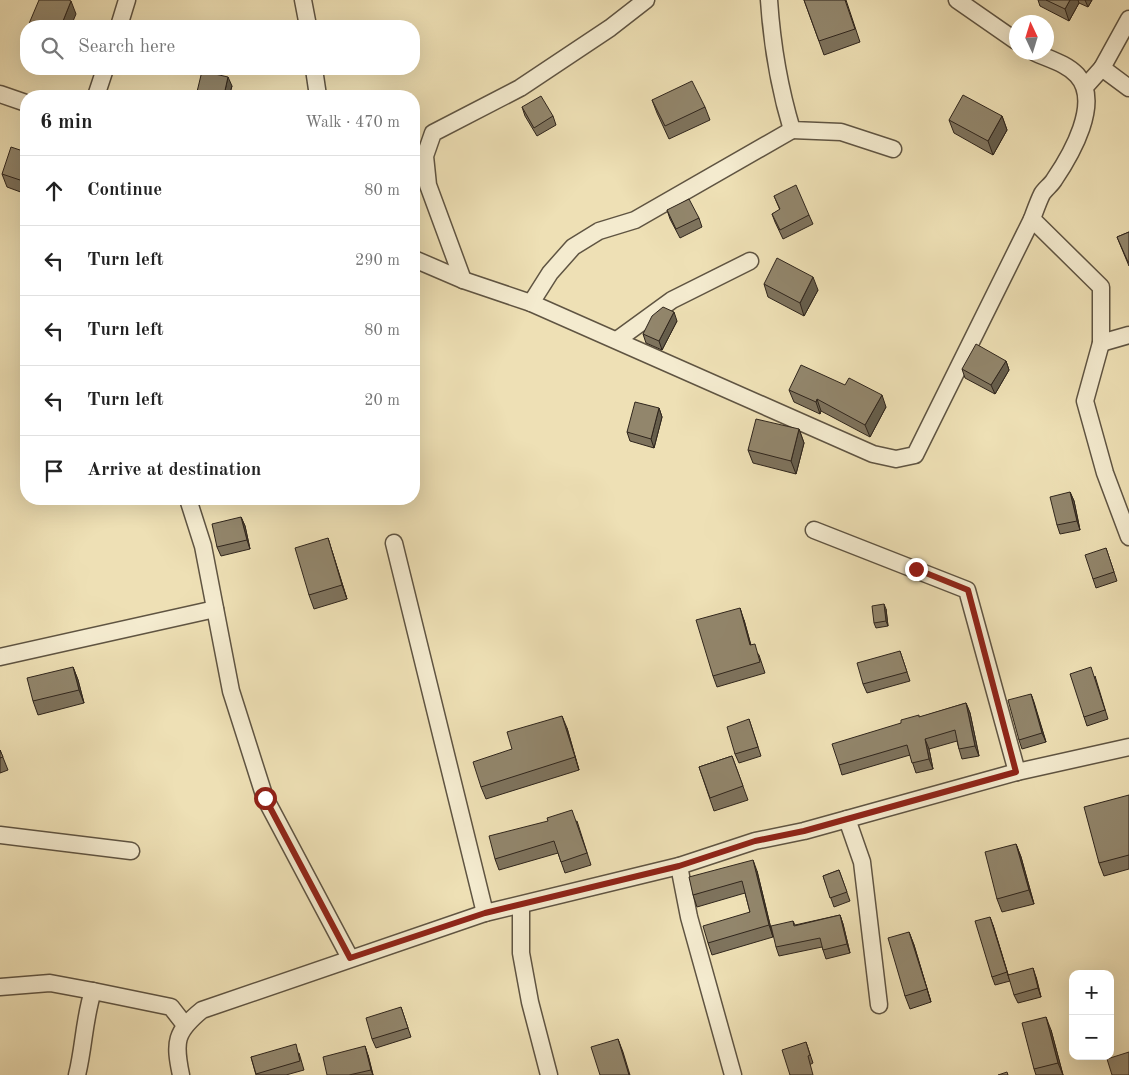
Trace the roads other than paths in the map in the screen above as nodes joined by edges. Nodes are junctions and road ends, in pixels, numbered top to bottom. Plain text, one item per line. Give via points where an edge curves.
1 (127, 0) edge
2 (304, 0) edge
3 (646, 0) edge
4 (769, 0) edge
5 (957, 0) edge
6 (1129, 19) edge
7 (121, 20) edge
8 (307, 20) edge
9 (1009, 36) edge
10 (1052, 60) edge
11 (1102, 68) junction
12 (103, 75) edge
13 (315, 75) edge
14 (1085, 87) junction
15 (1129, 88) edge
16 (98, 90) edge
17 (317, 90) edge
18 (0, 94) edge
19 (20, 101) edge
20 (792, 130) junction
21 (893, 149) dead end
22 (1032, 219) junction
23 (750, 261) dead end
24 (420, 262) edge
25 (463, 280) junction
26 (532, 303) junction
27 (1129, 335) edge
28 (617, 340) junction
29 (1101, 342) junction
30 (190, 505) edge
31 (814, 530) dead end
32 (1129, 538) edge
33 (394, 543) dead end
34 (215, 608) junction
35 (0, 657) edge
36 (1129, 747) edge
37 (1016, 772) junction
38 (847, 819) junction
39 (0, 835) edge
40 (130, 851) dead end
41 (679, 866) junction
42 (521, 905) junction
43 (485, 913) junction
44 (350, 958) junction
45 (0, 987) edge
46 (93, 991) junction
47 (879, 1005) dead end
48 (185, 1025) junction
49 (77, 1075) edge
50 (181, 1075) edge
51 (549, 1075) edge
52 (733, 1075) edge

1 - 7 street
2 - 8 street
3 - 25 street via 520,88 433,133 425,156 428,185
4 - 20 street via 772,42
5 - 9 street
6 - 11 street
10 - 14 street via 1078,76
11 - 14 street
11 - 15 street
12 - 16 street
13 - 17 street
14 - 22 street via 1088,99 1086,114 1073,147 1053,182 1043,192
18 - 19 street
20 - 21 street via 841,132
20 - 26 street via 635,220 599,231 573,247 550,273
22 - 28 street via 915,455 896,459 873,454
22 - 29 street via 1102,287
23 - 28 street via 672,300
24 - 25 street
25 - 26 street
26 - 28 street
27 - 29 street
29 - 32 street via 1085,401 1104,473
30 - 34 street via 203,546
31 - 37 street via 968,590
33 - 43 street
34 - 35 street
34 - 44 street via 231,692 265,798
36 - 37 street
37 - 38 street
38 - 41 street via 746,843
38 - 47 street via 862,862
39 - 40 street
41 - 42 street
41 - 52 street via 689,917
42 - 43 street
42 - 51 street via 521,953
43 - 44 street
44 - 48 street via 202,1010
45 - 46 street via 50,983
46 - 48 street via 171,1007
46 - 49 street via 86,1014 84,1046
48 - 50 street via 176,1049

